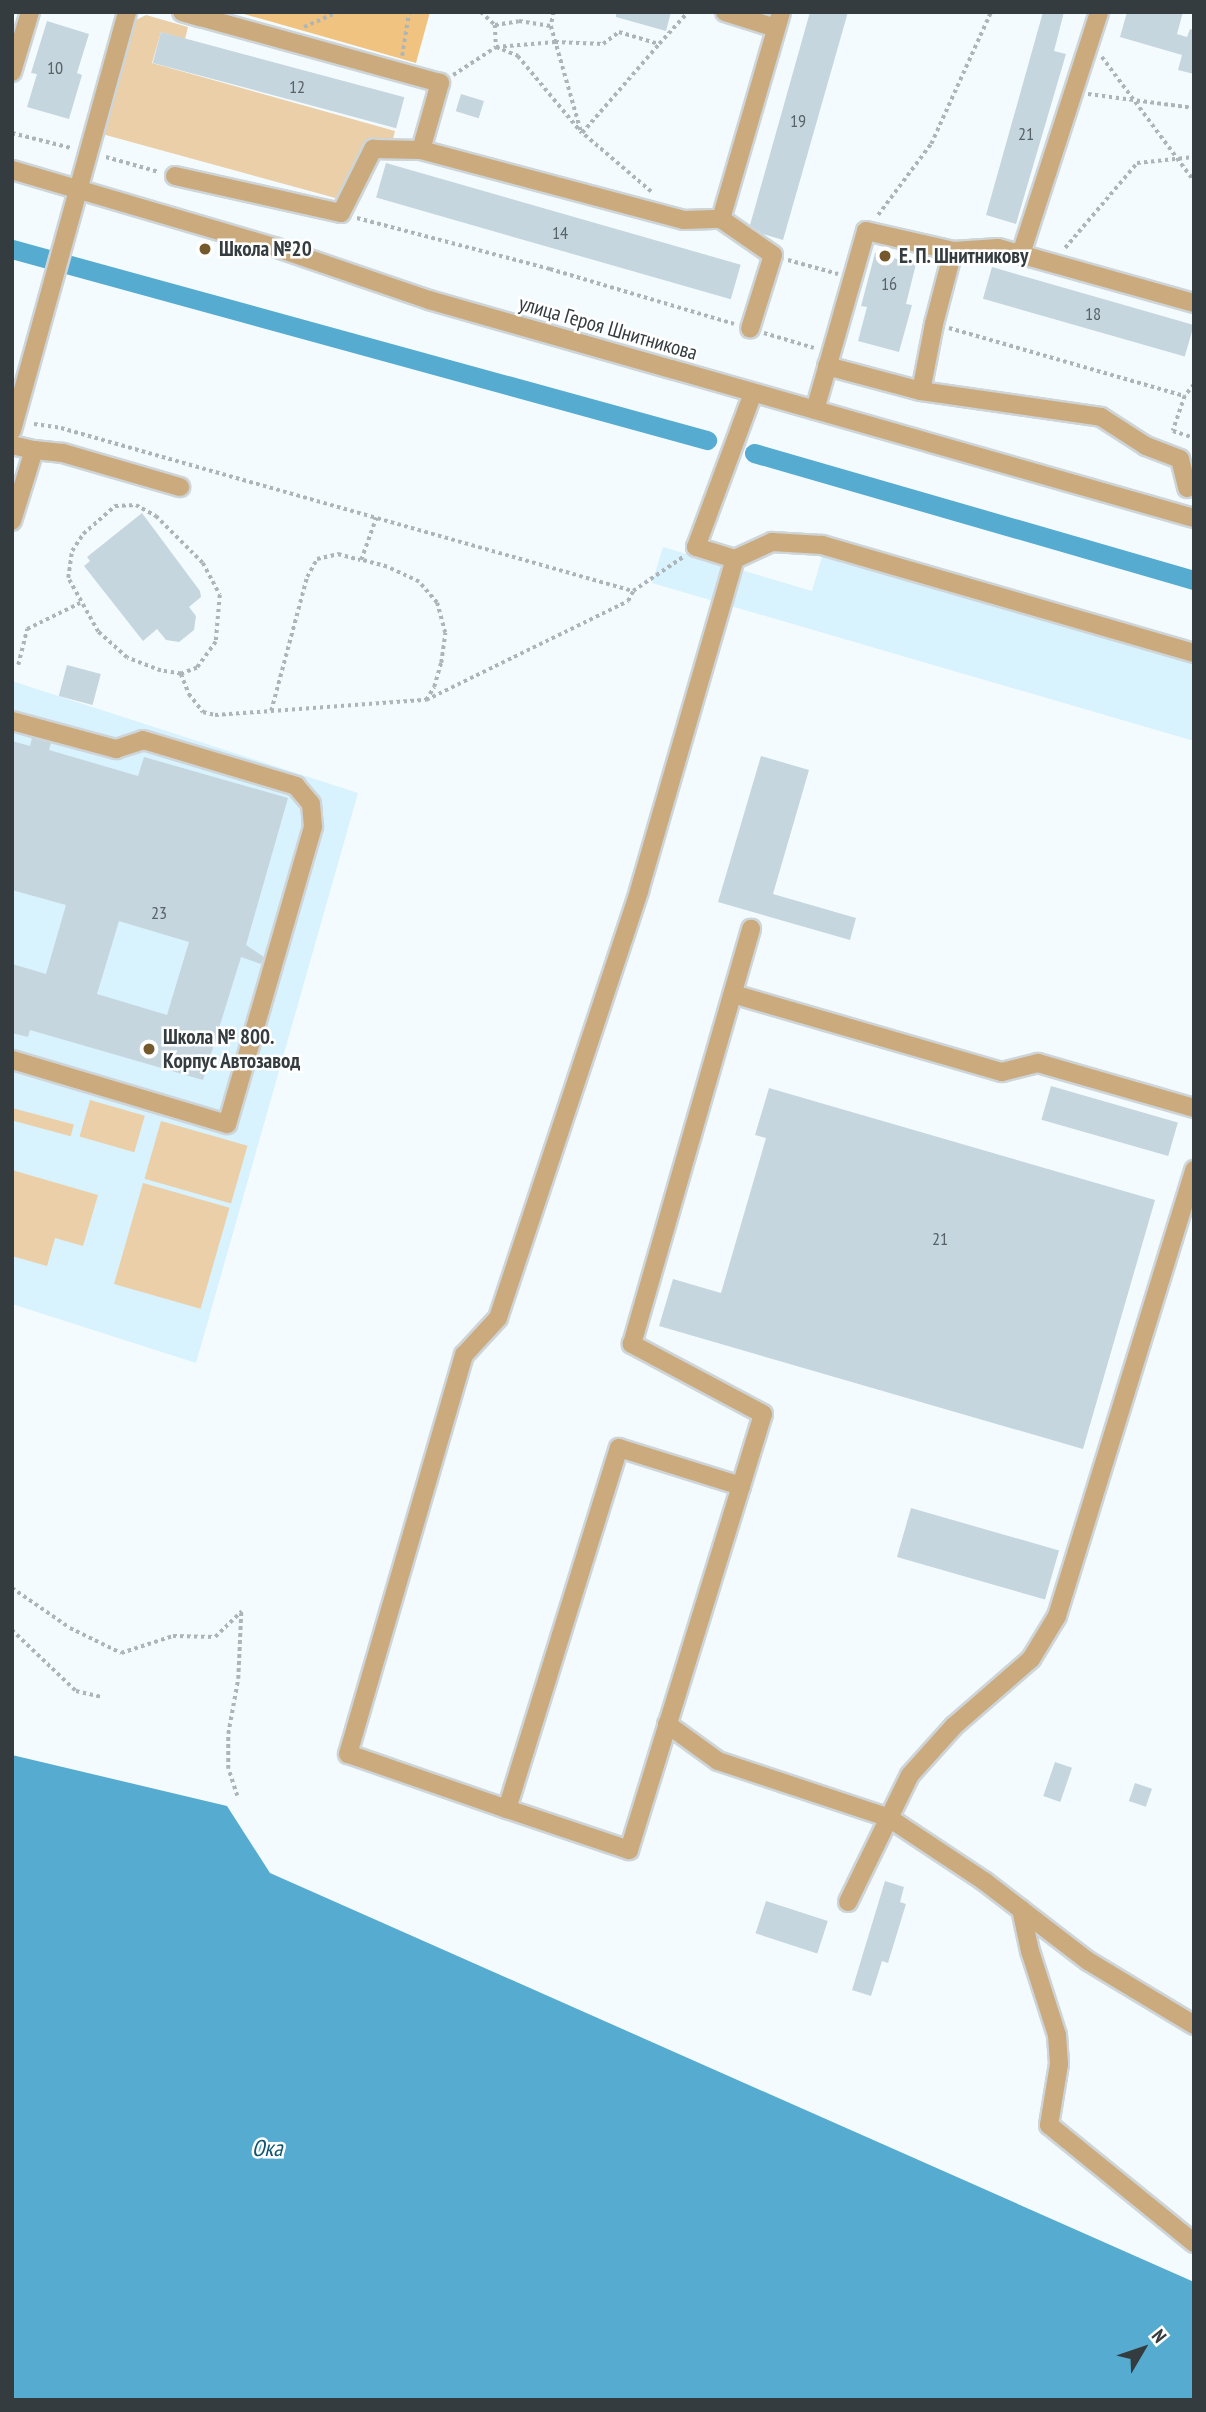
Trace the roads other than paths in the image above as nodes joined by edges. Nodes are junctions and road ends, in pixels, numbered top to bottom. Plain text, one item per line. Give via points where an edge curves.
1 (30, 12) edge
2 (127, 12) edge
3 (182, 12) edge
4 (725, 12) edge
5 (1099, 12) edge
6 (201, 15) edge
7 (778, 20) edge
8 (12, 72) edge
9 (421, 150) junction
10 (12, 170) edge
11 (175, 176) dead end
12 (81, 190) junction
13 (721, 219) junction
14 (953, 251) junction
15 (1021, 254) junction
16 (1194, 303) edge
17 (750, 329) dead end
18 (827, 366) junction
19 (921, 391) junction
20 (753, 393) junction
21 (815, 410) junction
22 (12, 430) edge
23 (12, 445) edge
24 (34, 450) junction
25 (180, 487) dead end
26 (1187, 488) dead end
27 (1194, 518) edge
28 (12, 521) edge
29 (736, 559) junction
30 (1194, 653) edge
31 (12, 721) edge
32 (751, 929) dead end
33 (733, 994) junction
34 (12, 1060) edge
35 (1194, 1108) edge
36 (1194, 1170) edge
37 (741, 1486) junction
38 (667, 1724) junction
39 (507, 1809) junction
40 (889, 1818) junction
41 (848, 1902) dead end
42 (1021, 1909) junction
43 (1194, 2025) edge
44 (1194, 2242) edge

1 - 8 street
2 - 12 street
3 - 6 street
4 - 7 street
5 - 15 street
6 - 9 street via 440,83
7 - 13 street
9 - 11 street via 373,149 341,214
9 - 13 street via 684,220
10 - 12 street, улица Героя Шнитникова
12 - 20 street, улица Героя Шнитникова via 277,248 429,300
12 - 22 street
13 - 17 street via 773,255
14 - 15 street via 998,248
14 - 18 street via 866,231
14 - 19 street
15 - 16 street
18 - 19 street
18 - 21 street
19 - 26 street via 1101,417 1146,446 1180,459
20 - 21 street, улица Героя Шнитникова
20 - 29 street via 696,547
21 - 27 street, улица Героя Шнитникова
23 - 24 street
24 - 25 street via 63,453
24 - 28 street
29 - 30 street via 772,542 822,545
29 - 39 street via 639,891 503,1306 498,1318 464,1355 348,1754
31 - 34 street via 116,750 144,740 296,786 311,804 313,827 227,1124
32 - 33 street
33 - 35 street via 1002,1072 1038,1063
33 - 37 street via 632,1344 763,1414
36 - 40 street via 1057,1616 1031,1659 954,1726 910,1775
37 - 38 street
37 - 39 street via 619,1448
38 - 39 street via 629,1850
38 - 40 street via 718,1761
40 - 41 street
40 - 42 street
42 - 43 street via 1087,1961
42 - 44 street via 1057,2035 1059,2064 1049,2125

